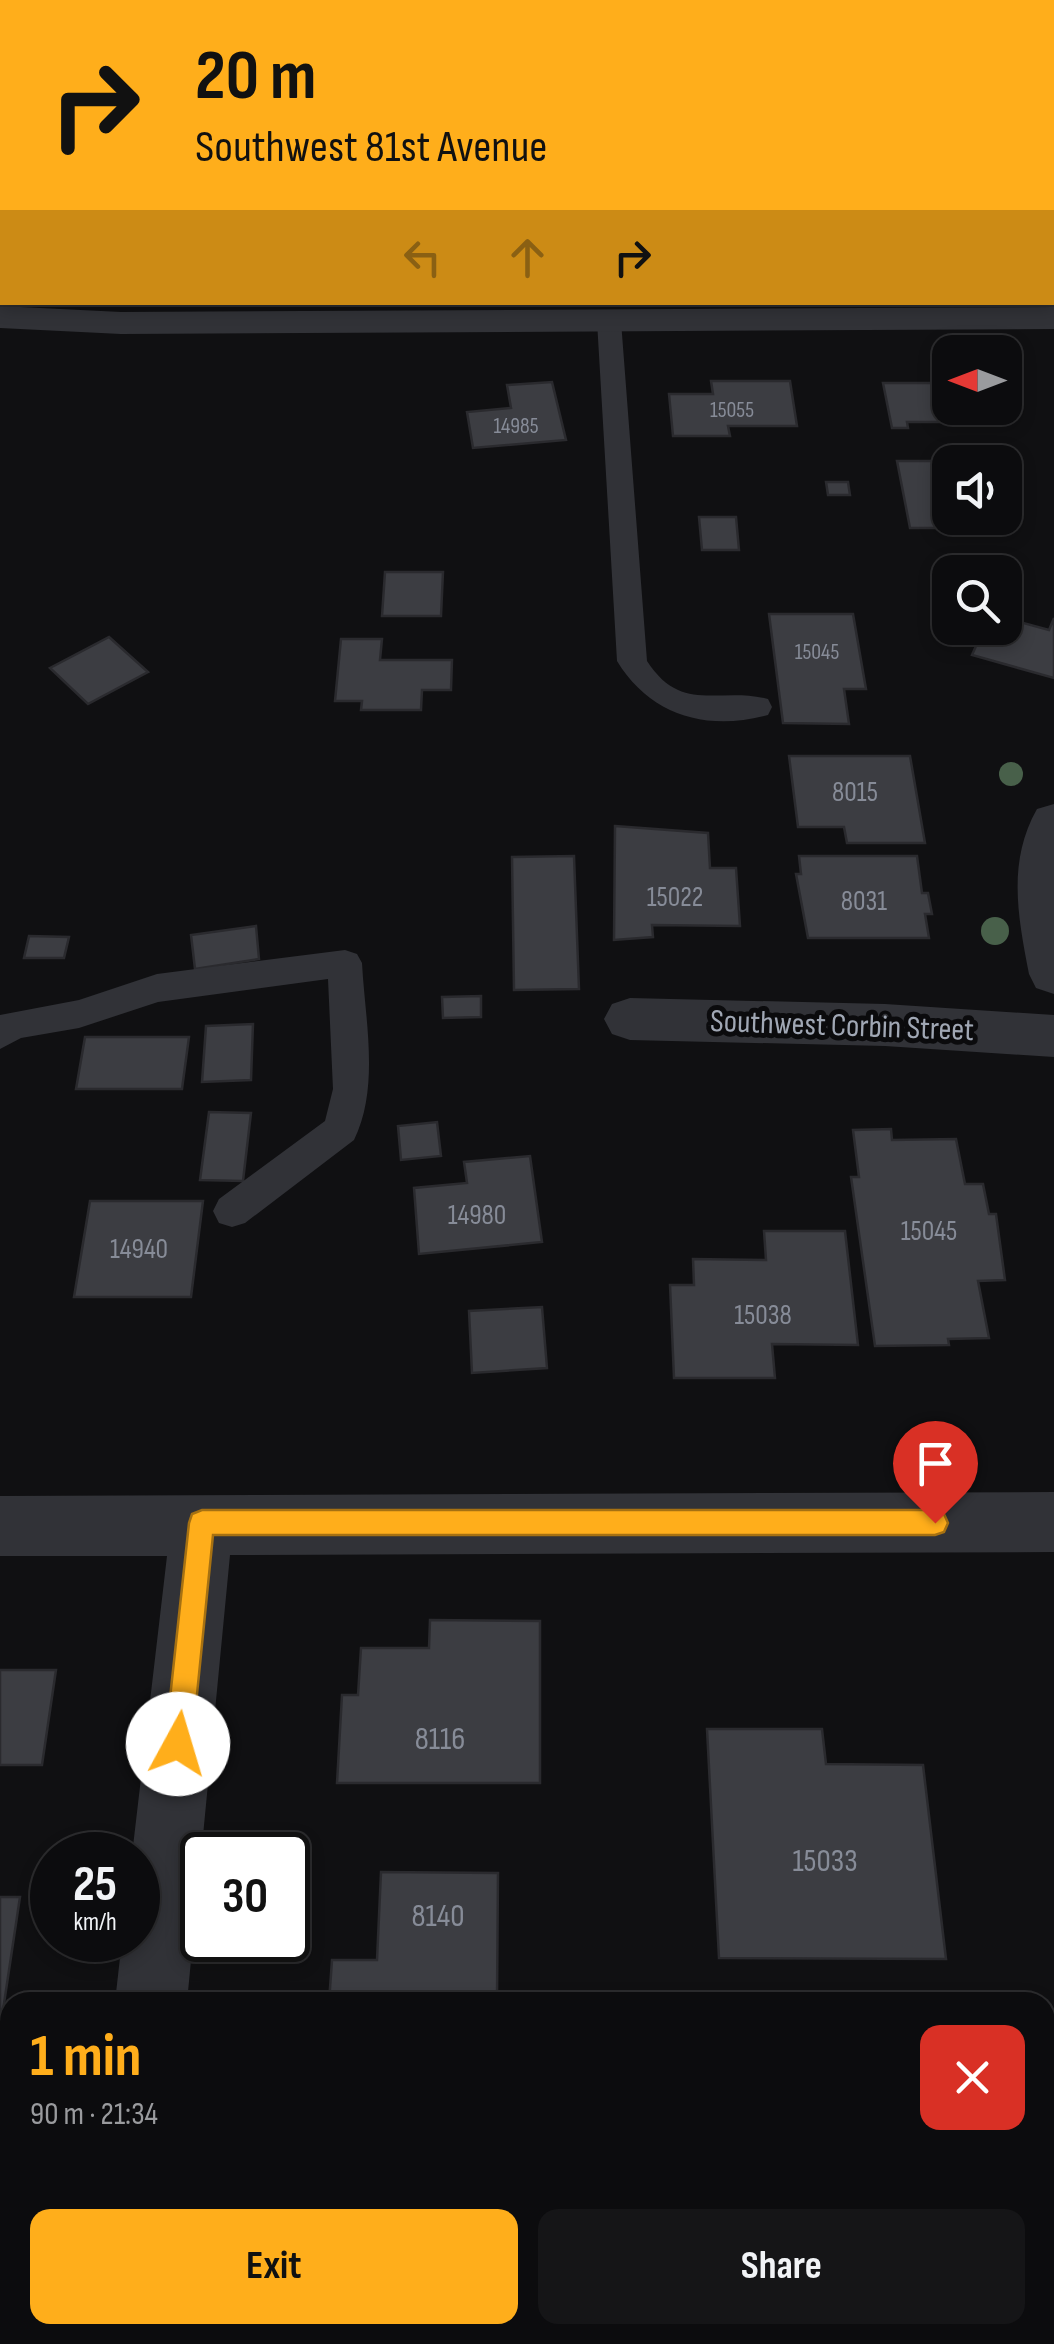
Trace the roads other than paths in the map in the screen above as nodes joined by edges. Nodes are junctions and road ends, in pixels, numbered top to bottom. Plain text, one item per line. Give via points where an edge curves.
1 (354, 312) edge
2 (0, 317) edge
3 (1054, 318) edge
4 (609, 321) junction
5 (756, 708) dead end
6 (1054, 822) edge
7 (1054, 974) edge
8 (630, 1019) dead end
9 (0, 1034) edge
10 (1054, 1036) edge
11 (232, 1211) dead end
12 (1054, 1522) edge
13 (202, 1523) junction
14 (0, 1526) edge
15 (152, 1992) edge

1 - 2 street via 70,322
1 - 4 street
3 - 4 street
4 - 5 lane via 632,661 653,692 671,701
6 - 7 street via 1042,854
8 - 10 street, Southwest Corbin Street
9 - 11 lane via 12,1025 79,1014 157,988 344,963 351,1089 340,1128
12 - 13 street
13 - 14 street
13 - 15 street

